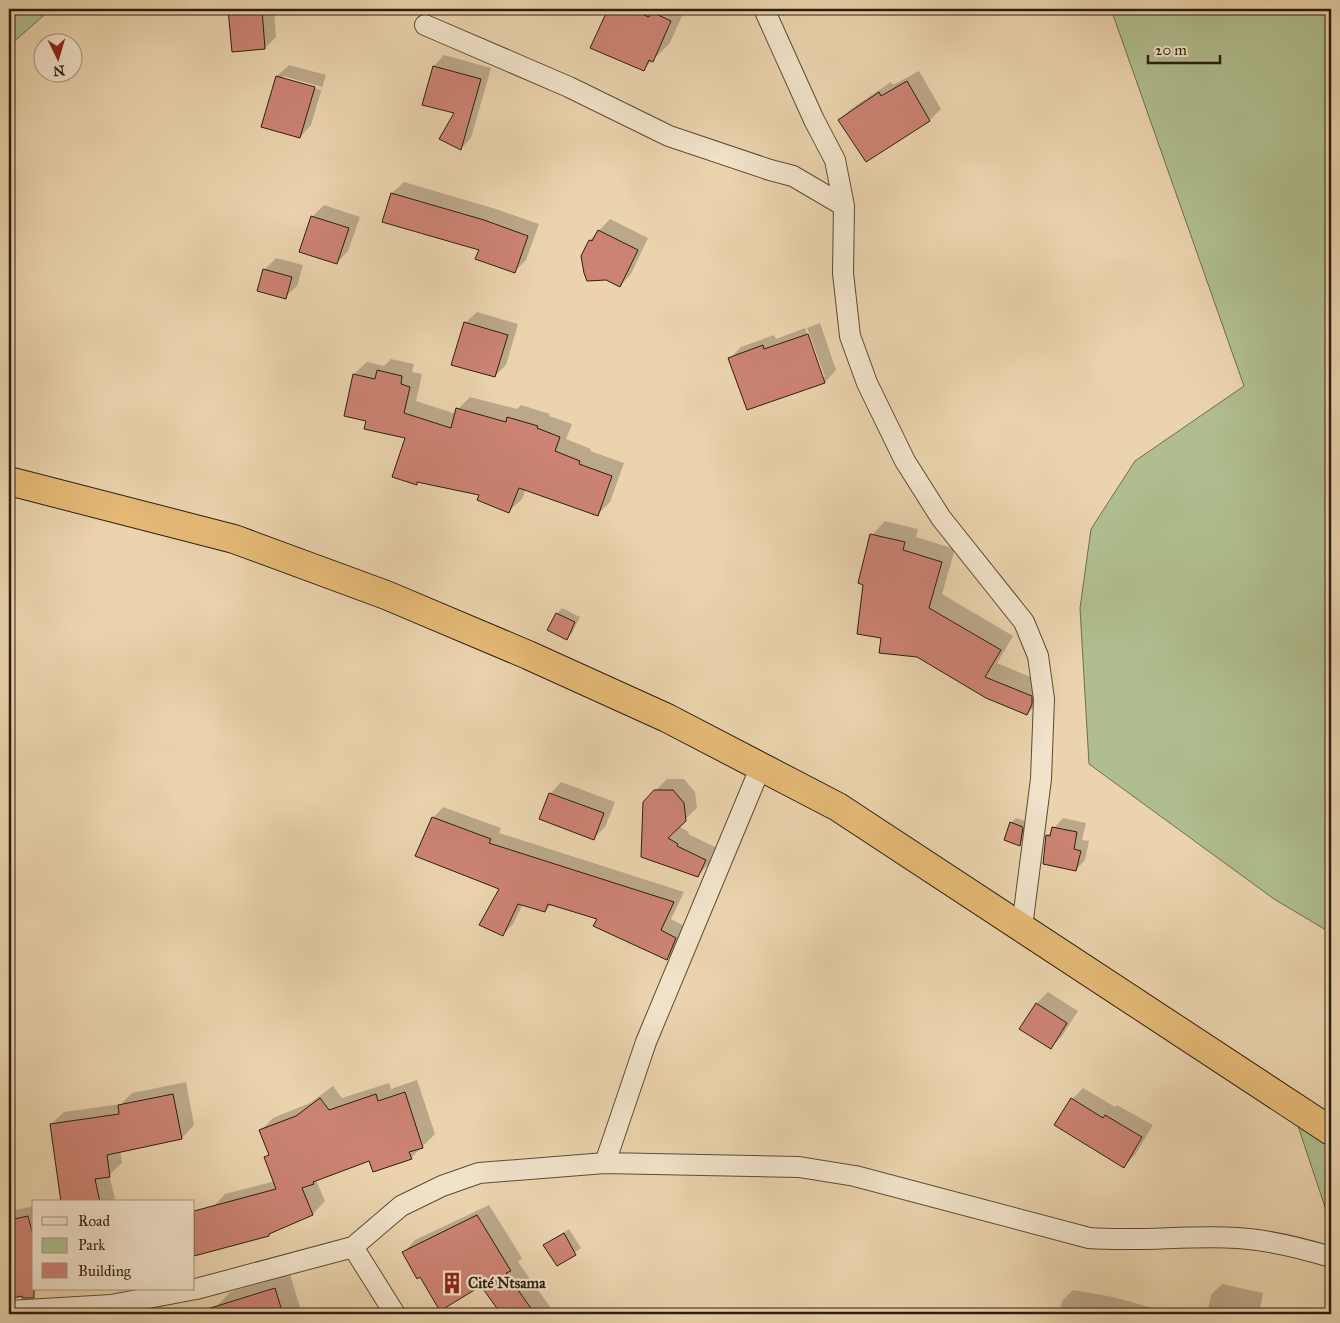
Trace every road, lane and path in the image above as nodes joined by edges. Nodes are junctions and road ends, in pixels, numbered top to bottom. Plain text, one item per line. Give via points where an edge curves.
1 (764, 9) edge
2 (425, 25) dead end
3 (844, 206) junction
4 (9, 481) edge
5 (762, 766) junction
6 (1022, 927) junction
7 (1331, 1132) edge
8 (605, 1163) junction
9 (353, 1247) junction
10 (1331, 1257) edge
11 (195, 1289) edge
12 (191, 1290) edge
13 (9, 1311) edge
14 (395, 1314) edge

1 - 3 street via 835,160
2 - 3 street via 569,87 668,136 793,176
3 - 6 street via 843,273 850,336 867,383 905,462 941,518 1024,622 1038,656 1044,699 1041,779
4 - 5 highway via 234,539 386,595 659,714
5 - 6 highway via 838,807
5 - 8 street via 646,1042
6 - 7 highway
8 - 9 street via 479,1173 401,1206
8 - 10 street via 798,1167 855,1176 1089,1238 1126,1241 1238,1238 1304,1248
9 - 11 street
9 - 14 street
12 - 13 street via 111,1305

